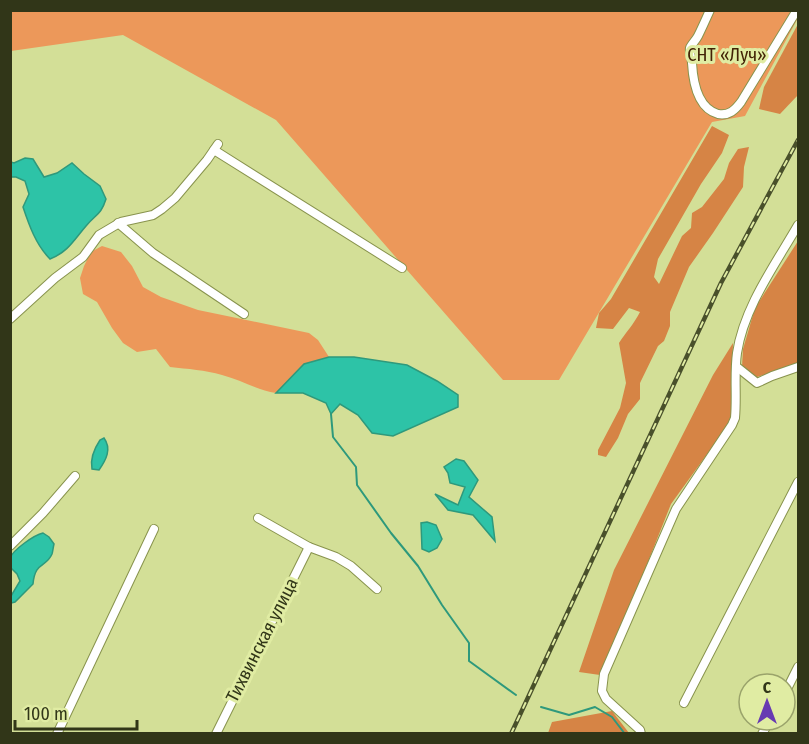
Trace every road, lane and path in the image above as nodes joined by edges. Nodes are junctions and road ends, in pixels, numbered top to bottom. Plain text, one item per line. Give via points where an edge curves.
1 (710, 10) edge
2 (797, 10) edge
3 (118, 224) junction
4 (798, 225) edge
5 (402, 268) dead end
6 (244, 314) dead end
7 (10, 319) edge
8 (736, 367) junction
9 (798, 367) edge
10 (75, 476) dead end
11 (798, 482) edge
12 (258, 519) dead end
13 (154, 529) dead end
14 (10, 546) edge
15 (309, 547) junction
16 (376, 589) dead end
17 (684, 703) dead end
18 (57, 734) edge
19 (216, 734) edge
20 (641, 734) edge

1 - 2 street via 690,48 692,72 707,110 728,114 741,102
3 - 5 street via 162,209 216,147
3 - 6 street via 153,253
3 - 7 street via 99,235 82,257
4 - 8 street via 754,302 740,338
8 - 9 street via 757,383
8 - 20 street via 732,425 676,509 604,674 602,691 606,699
10 - 14 street
11 - 17 street
12 - 15 street
13 - 18 street
15 - 16 street via 351,566
15 - 19 street, Тихвинская улица

